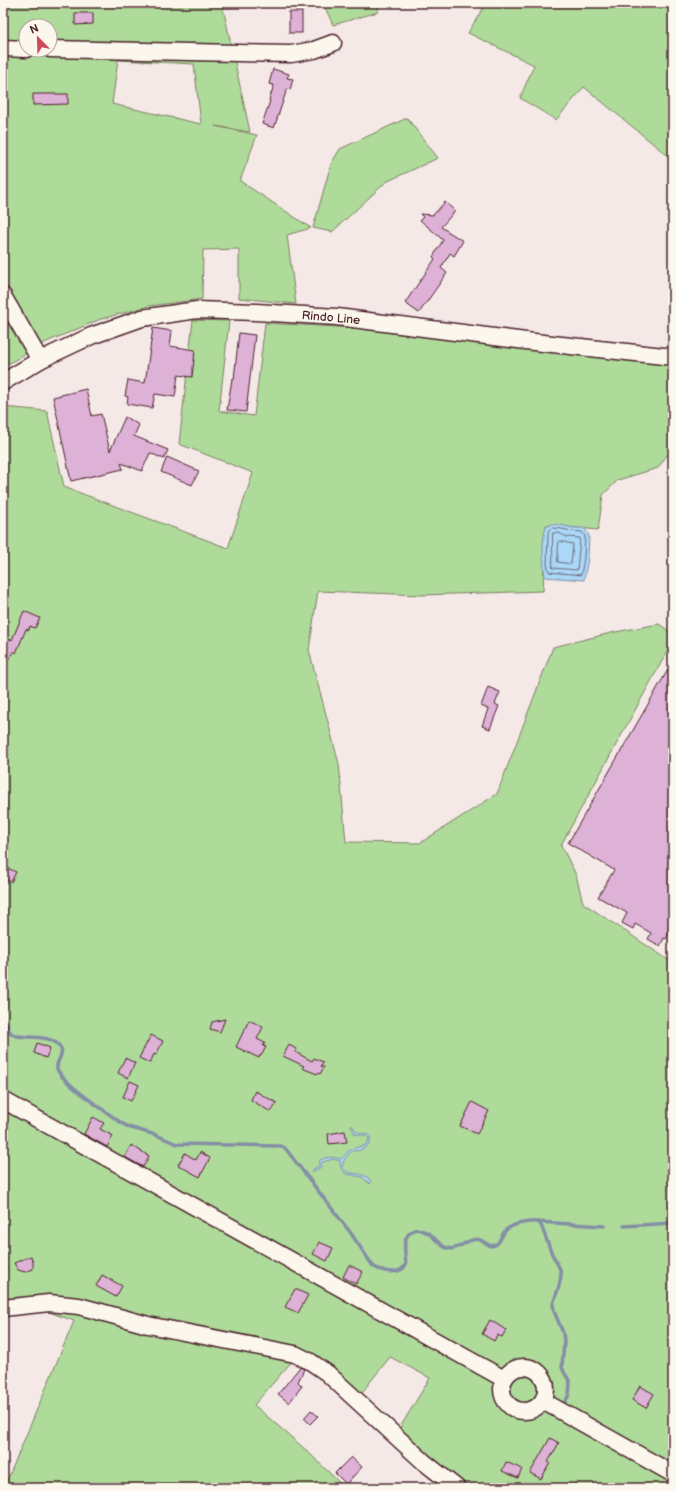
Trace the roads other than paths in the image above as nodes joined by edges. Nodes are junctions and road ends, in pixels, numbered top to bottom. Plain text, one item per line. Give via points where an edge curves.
1 (333, 43) dead end
2 (3, 48) edge
3 (18, 49) edge
4 (58, 49) edge
5 (3, 296) edge
6 (673, 357) edge
7 (40, 360) junction
8 (3, 382) edge
9 (3, 1100) edge
10 (3, 1308) edge
11 (504, 1379) junction
12 (543, 1402) junction
13 (673, 1474) edge
14 (457, 1488) edge

1 - 4 street via 314,50 290,54
2 - 3 street
5 - 7 street
6 - 7 street, Rindo Line via 337,318 197,310 142,318 91,336
7 - 8 street, Rindo Line
9 - 11 street
10 - 14 street via 49,1303 79,1306 148,1324 295,1354 327,1373 424,1462
11 - 12 street via 504,1399 516,1410 530,1410
11 - 12 street via 510,1372 523,1366 536,1370 546,1381
12 - 13 street

